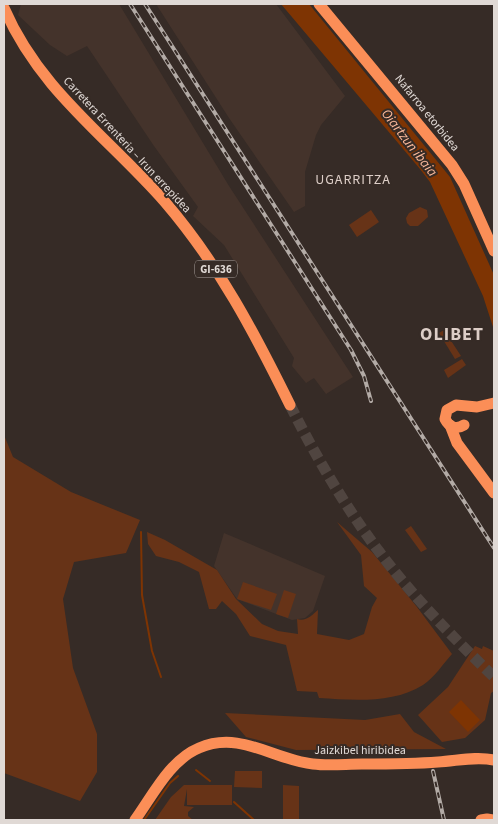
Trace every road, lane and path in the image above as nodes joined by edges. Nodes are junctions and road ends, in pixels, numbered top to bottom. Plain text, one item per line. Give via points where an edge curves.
1 (319, 4) edge
2 (4, 8) edge
3 (494, 251) edge
4 (494, 403) edge
5 (290, 405) tunnel mouth
6 (481, 406) junction
7 (462, 407) junction
8 (466, 421) junction
9 (450, 426) junction
10 (464, 450) junction
11 (494, 493) edge
12 (494, 750) edge
13 (474, 758) junction
14 (494, 760) edge
15 (135, 820) edge
16 (481, 820) edge
17 (493, 820) edge

1 - 3 main road, Nafarroa etorbidea via 452,165
2 - 5 main road, Carretera Errenteria – Irun errepidea / GI-636 via 31,59 59,94 164,202 206,254 248,321
4 - 6 main road
6 - 7 main road
6 - 8 main road
7 - 8 main road
7 - 9 main road via 456,405 447,410 445,419
8 - 9 main road via 456,428
8 - 10 main road via 462,437
9 - 10 main road
10 - 11 main road
12 - 13 main road
13 - 14 main road
13 - 15 main road, Jaizkibel hiribidea via 412,764 313,764 240,743 211,744 180,760
16 - 17 main road

